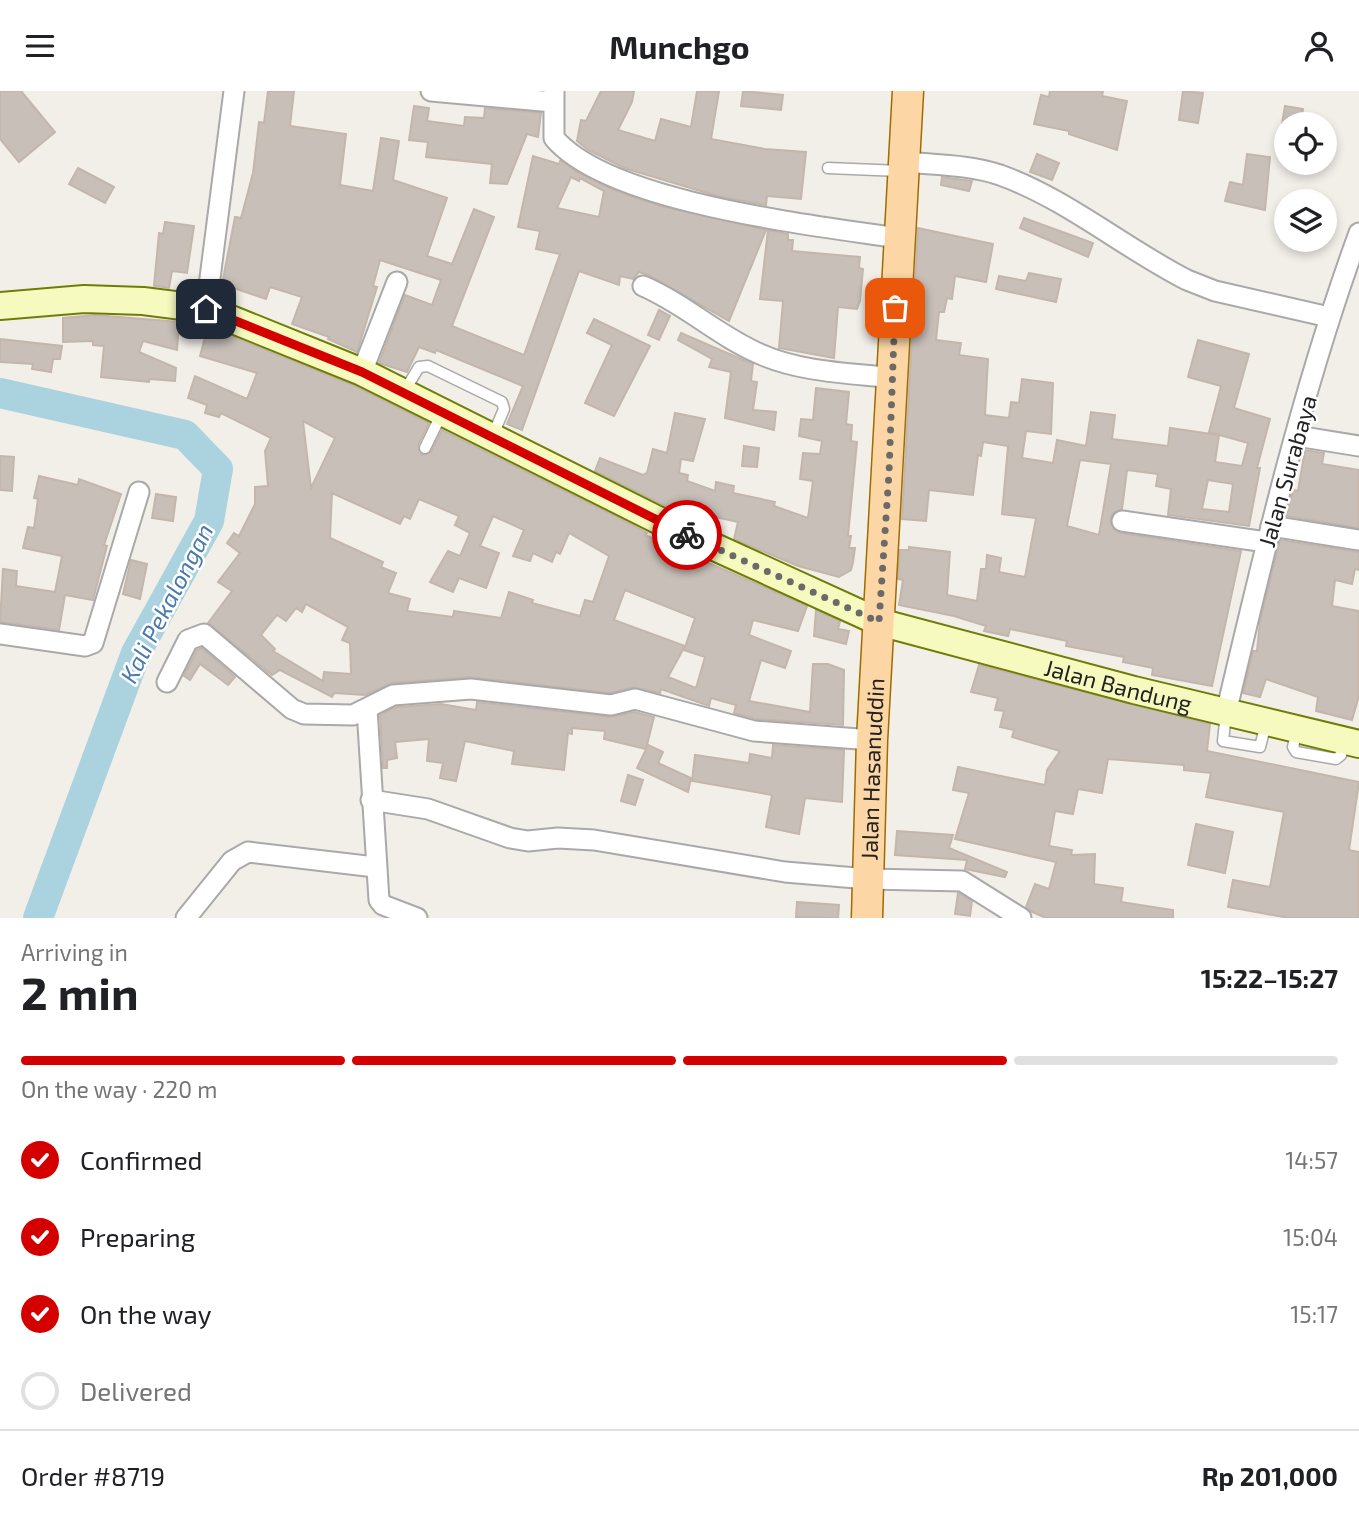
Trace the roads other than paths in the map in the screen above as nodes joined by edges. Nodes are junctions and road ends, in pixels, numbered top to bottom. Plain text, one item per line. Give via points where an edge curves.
1 (234, 91) edge
2 (431, 91) edge
3 (895, 91) edge
4 (908, 91) edge
5 (554, 96) edge
6 (904, 167) junction
7 (828, 168) dead end
8 (1359, 233) edge
9 (898, 238) junction
10 (1353, 268) edge
11 (397, 282) dead end
12 (643, 286) dead end
13 (0, 306) edge
14 (206, 309) junction
15 (1329, 317) junction
16 (362, 372) junction
17 (893, 378) junction
18 (404, 393) junction
19 (442, 412) junction
20 (1297, 436) junction
21 (492, 437) junction
22 (1359, 446) edge
23 (425, 449) dead end
24 (139, 492) dead end
25 (1122, 521) dead end
26 (1269, 534) junction
27 (1359, 540) edge
28 (879, 622) junction
29 (0, 634) edge
30 (167, 682) dead end
31 (367, 709) junction
32 (1226, 713) junction
33 (872, 740) junction
34 (1352, 742) edge
35 (371, 800) junction
36 (375, 867) junction
37 (868, 879) junction
38 (186, 918) edge
39 (417, 918) edge
40 (867, 918) edge
41 (1021, 918) edge

1 - 14 street
2 - 5 street
3 - 4 street
4 - 6 main road, Jalan Hasanuddin
5 - 9 street via 552,130 561,146 592,168 637,187 757,216
6 - 7 lane
6 - 9 main road, Jalan Hasanuddin
6 - 15 street via 978,169 999,175 1029,187 1187,280 1215,291
8 - 10 street, Jalan Surabaya
9 - 17 main road, Jalan Hasanuddin
10 - 15 street, Jalan Surabaya
11 - 16 street
12 - 17 street via 762,355
13 - 14 main road, Jalan Bandung via 84,299
14 - 16 main road, Jalan Bandung
15 - 20 street, Jalan Surabaya
16 - 18 main road, Jalan Bandung
17 - 28 main road, Jalan Hasanuddin
18 - 19 main road, Jalan Bandung
18 - 21 lane via 419,367 428,366 502,402 504,409
19 - 21 main road, Jalan Bandung
19 - 23 lane
20 - 22 street
20 - 26 street, Jalan Surabaya
21 - 28 main road, Jalan Bandung via 686,534
24 - 29 street via 93,643 85,646
25 - 26 street
26 - 27 street
26 - 32 street, Jalan Surabaya
28 - 32 main road, Jalan Bandung
28 - 33 main road, Jalan Hasanuddin
30 - 31 street via 188,640 204,635 298,712 353,715
31 - 33 street via 393,695 431,690 471,689 611,705 635,699 754,731
31 - 35 street
32 - 34 main road, Jalan Bandung
33 - 37 main road, Jalan Hasanuddin
35 - 36 street
35 - 37 street via 428,809 528,841 594,841 785,872
36 - 38 street via 248,852 232,861
36 - 39 street via 380,903
37 - 40 main road, Jalan Hasanuddin
37 - 41 street via 962,881

